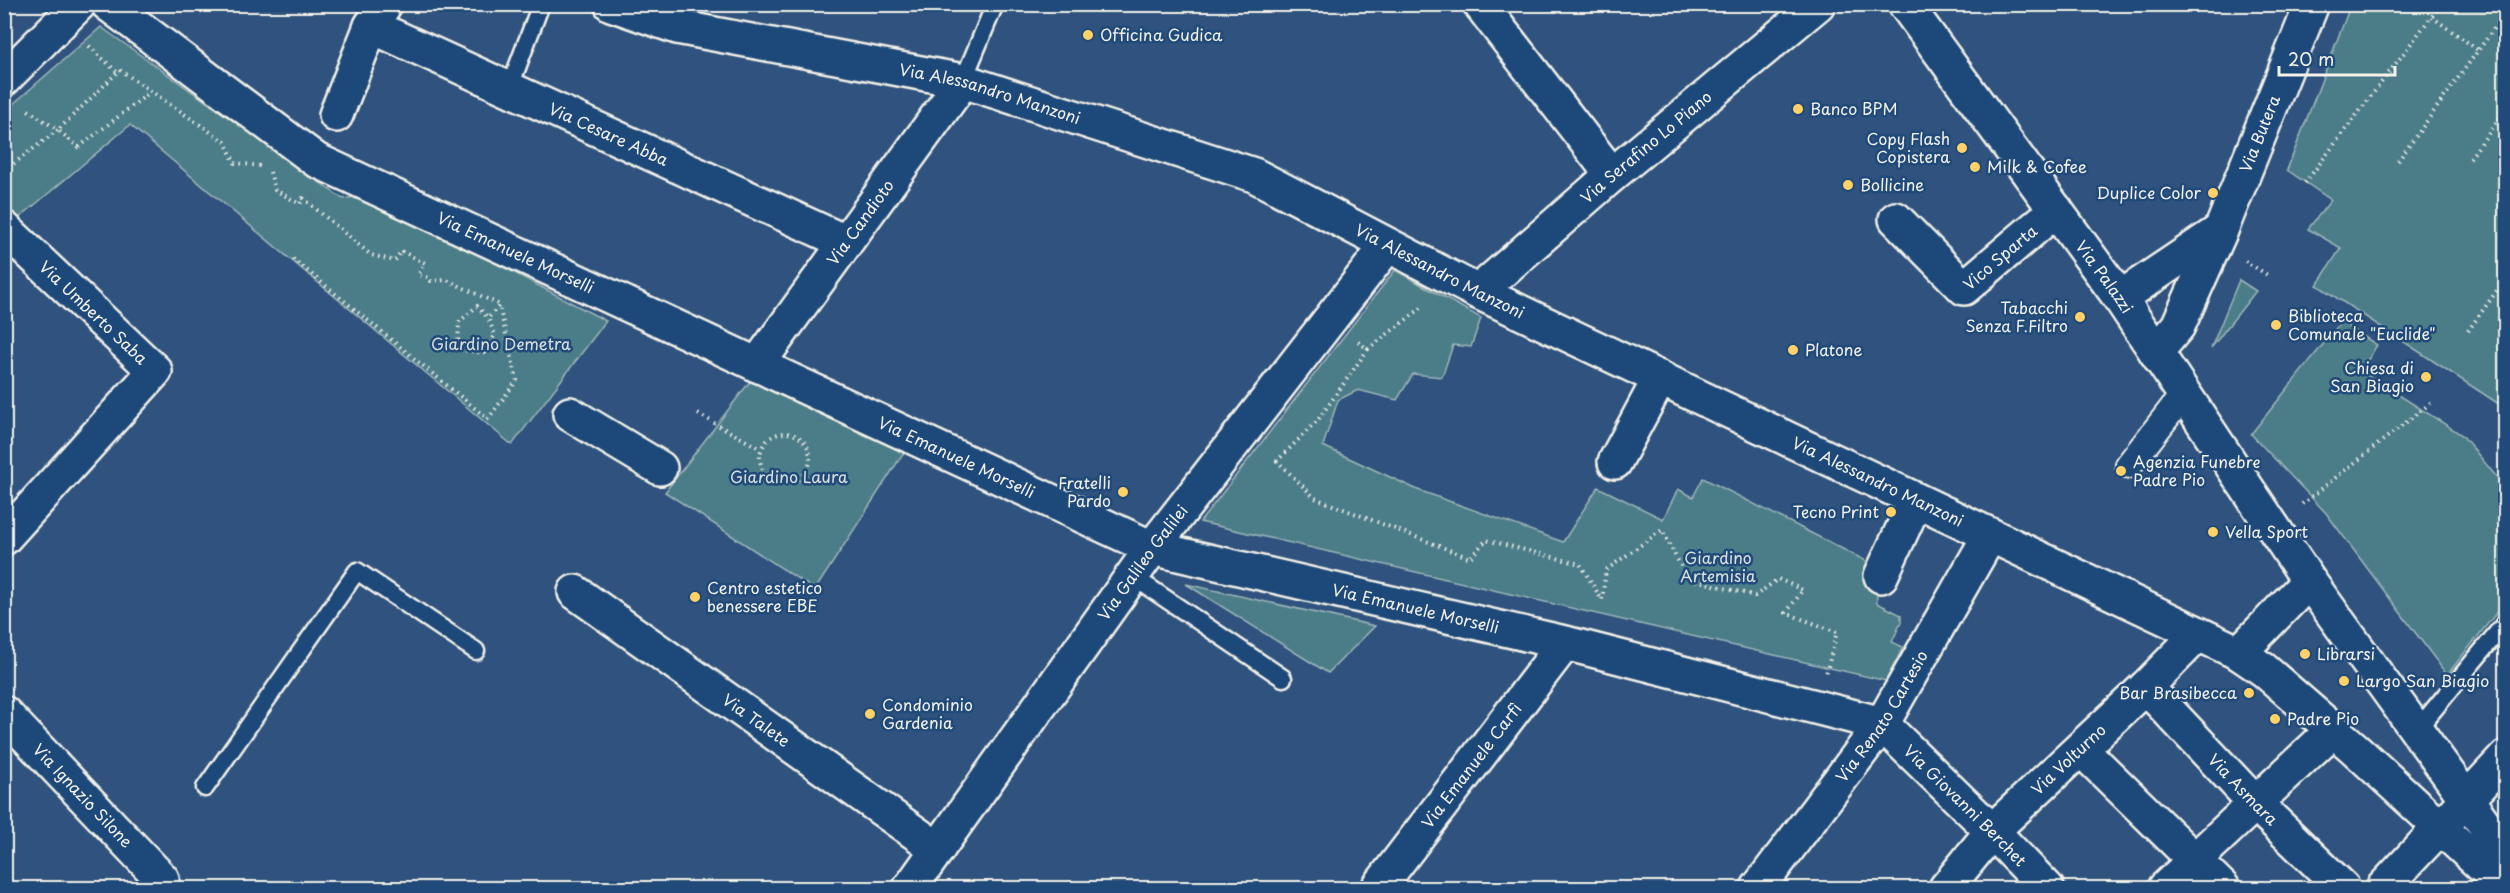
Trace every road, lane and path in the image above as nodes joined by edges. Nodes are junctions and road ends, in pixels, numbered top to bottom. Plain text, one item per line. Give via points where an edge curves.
1 (79, 4) edge
2 (108, 4) edge
3 (541, 4) edge
4 (611, 4) edge
5 (995, 4) edge
6 (1480, 4) edge
7 (1818, 4) edge
8 (1905, 4) edge
9 (2312, 4) edge
10 (2441, 4) edge
11 (2505, 12) edge
12 (378, 15) edge
13 (2432, 17) junction
14 (2478, 50) junction
15 (4, 79) edge
16 (963, 81) junction
17 (509, 89) junction
18 (149, 93) dead end
19 (22, 106) dead end
20 (2505, 111) edge
21 (336, 115) dead end
22 (58, 130) junction
23 (2470, 159) dead end
24 (2398, 161) dead end
25 (269, 167) junction
26 (277, 167) dead end
27 (4, 171) edge
28 (1612, 175) junction
29 (2305, 183) dead end
30 (310, 186) dead end
31 (303, 198) junction
32 (2056, 210) junction
33 (1896, 219) dead end
34 (4, 228) edge
35 (2221, 231) junction
36 (845, 242) junction
37 (1387, 246) junction
38 (293, 259) dead end
39 (2242, 259) dead end
40 (2269, 276) dead end
41 (2505, 278) edge
42 (1478, 292) junction
43 (2120, 298) junction
44 (1427, 304) dead end
45 (500, 310) dead end
46 (488, 318) junction
47 (1328, 322) junction
48 (2468, 331) dead end
49 (1368, 349) junction
50 (2156, 352) junction
51 (757, 365) junction
52 (1660, 378) junction
53 (2184, 394) junction
54 (2432, 402) dead end
55 (570, 414) dead end
56 (698, 414) dead end
57 (761, 449) junction
58 (1615, 462) dead end
59 (2129, 465) dead end
60 (660, 468) dead end
61 (1917, 500) junction
62 (2272, 526) junction
63 (1990, 535) junction
64 (4, 538) edge
65 (1152, 548) junction
66 (2301, 569) junction
67 (1132, 576) junction
68 (1881, 576) dead end
69 (575, 592) dead end
70 (2505, 622) edge
71 (2198, 634) junction
72 (1565, 643) junction
73 (476, 651) dead end
74 (2235, 651) junction
75 (1282, 678) dead end
76 (2146, 687) junction
77 (1818, 707) junction
78 (4, 713) edge
79 (1882, 724) junction
80 (2333, 730) junction
81 (2416, 730) junction
82 (2081, 748) junction
83 (2505, 757) edge
84 (205, 788) dead end
85 (2466, 800) junction
86 (2255, 803) junction
87 (2439, 827) junction
88 (1992, 831) junction
89 (938, 849) junction
90 (2505, 854) edge
91 (2195, 860) junction
92 (162, 879) dead end
93 (910, 888) edge
94 (1378, 888) edge
95 (1758, 888) edge
96 (1946, 888) edge
97 (2047, 888) edge
98 (2165, 888) edge
99 (2223, 888) edge
100 (2343, 888) edge
101 (2383, 888) edge
102 (2505, 888) edge

1 - 15 street
2 - 51 street, Via Emanuele Morselli via 316,160
3 - 17 lane
4 - 16 street, Via Alessandro Manzoni via 676,27
5 - 16 lane
6 - 28 street
7 - 28 street, Via Serafino Lo Piano
8 - 32 street, Via Palazzi
9 - 35 street, Via Butera
10 - 13 path
11 - 14 path
12 - 17 street, Via Cesare Abba
12 - 21 street
13 - 14 path
13 - 29 path
14 - 24 path
16 - 36 street, Via Candioto
16 - 37 street, Via Alessandro Manzoni via 1254,175
17 - 36 street, Via Cesare Abba
18 - 22 path via 79,147
19 - 22 path
20 - 23 path
22 - 25 path via 120,70 225,142 235,164
22 - 27 path
25 - 26 path
25 - 31 path via 275,190 300,204
28 - 42 street, Via Serafino Lo Piano
30 - 31 path
31 - 46 path via 370,255 395,261 401,251 425,264 418,275 431,281 447,280 500,305
32 - 33 street, Vico Sparta via 1964,288
32 - 43 street, Via Palazzi
34 - 64 street, Via Umberto Saba via 155,371
35 - 43 street
35 - 50 street, Via Butera via 2178,327
36 - 51 street, Via Candioto
37 - 42 street, Via Alessandro Manzoni
37 - 47 street, Via Galileo Galilei
38 - 45 path via 488,419 517,380
39 - 40 path
41 - 48 path
42 - 52 street, Via Alessandro Manzoni
43 - 50 street, Via Palazzi
44 - 49 path
46 - 46 path via 495,334 484,353 458,349 459,322 477,306
47 - 49 path
47 - 65 street, Via Galileo Galilei
49 - 77 path via 1318,420 1277,461 1315,498 1470,558 1486,540 1580,564 1602,600 1606,570 1662,530 1687,578 1755,596 1778,579 1803,590 1786,613 1836,633
50 - 53 street, Via Palazzi
51 - 65 street, Via Emanuele Morselli
52 - 58 street
52 - 61 street, Via Alessandro Manzoni
53 - 59 street
53 - 62 street, Via Palazzi
54 - 62 path
55 - 60 street
56 - 57 path
57 - 57 path via 769,438 782,432 796,434 811,452 806,474 790,483 772,480 761,466
61 - 63 street, Via Alessandro Manzoni
61 - 68 street
62 - 66 street, Via Palazzi
63 - 71 street, Via Alessandro Manzoni
63 - 79 street, Via Renato Cartesio
65 - 67 street, Via Galileo Galilei
65 - 72 street, Via Emanuele Morselli
66 - 74 street
66 - 81 street, Via Palazzi
67 - 75 lane
67 - 89 street, Via Galileo Galilei
69 - 89 street, Via Talete
70 - 81 lane
71 - 74 street, Via Alessandro Manzoni
71 - 76 street, Via Volturno
72 - 77 street, Via Emanuele Morselli
72 - 94 street, Via Emanuele Carfì
73 - 84 lane via 357,571
74 - 80 street, Via Alessandro Manzoni via 2265,670
76 - 82 street, Via Volturno
76 - 86 street, Via Asmara
77 - 79 street, Via Emanuele Morselli
78 - 92 street, Via Ignazio Silone
79 - 88 street, Via Giovanni Berchet
79 - 95 street, Via Renato Cartesio
80 - 86 street
80 - 87 street, Via Alessandro Manzoni
81 - 85 street, Via Palazzi
82 - 88 street, Via Volturno
82 - 91 street
83 - 85 street
85 - 87 street
85 - 90 street, Via Palazzi
86 - 91 street
86 - 100 street, Via Asmara
87 - 101 street
87 - 102 street, Via Alessandro Manzoni
88 - 96 street, Via Volturno
88 - 97 street, Via Giovanni Berchet
89 - 93 street, Via Galileo Galilei
91 - 98 street
91 - 99 street

